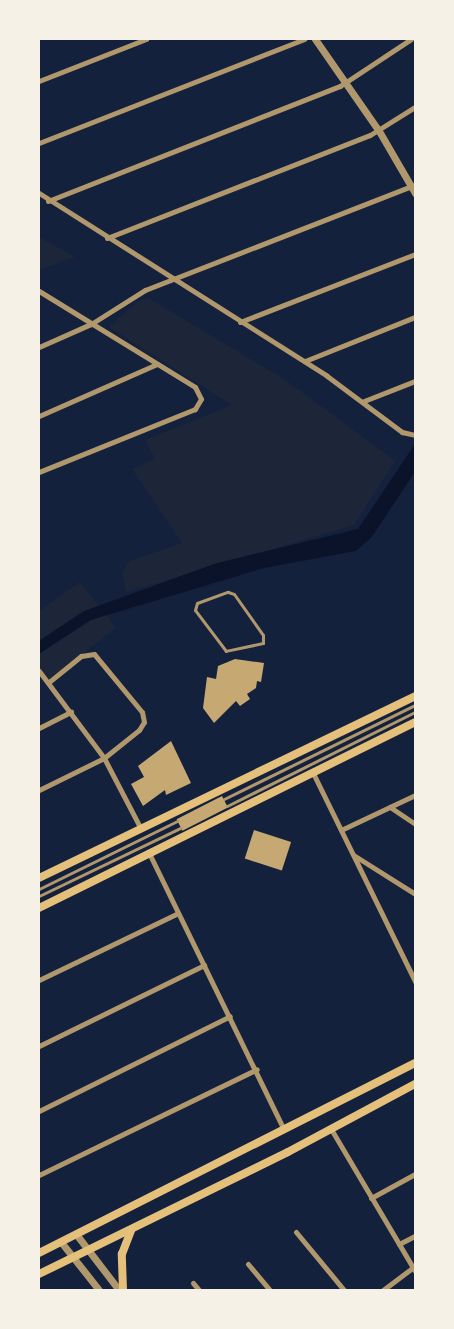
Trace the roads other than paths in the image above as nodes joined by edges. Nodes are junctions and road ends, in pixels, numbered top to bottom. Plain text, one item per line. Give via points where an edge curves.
1 (146, 39) edge
2 (304, 39) edge
3 (315, 39) edge
4 (411, 39) edge
5 (39, 81) edge
6 (347, 83) junction
7 (415, 107) edge
8 (379, 131) junction
9 (39, 143) edge
10 (414, 188) edge
11 (39, 193) edge
12 (48, 201) junction
13 (106, 238) junction
14 (415, 254) edge
15 (174, 280) junction
16 (39, 291) edge
17 (415, 317) edge
18 (240, 322) junction
19 (91, 324) junction
20 (39, 347) edge
21 (305, 361) junction
22 (157, 364) junction
23 (415, 381) edge
24 (364, 401) junction
25 (39, 416) edge
26 (415, 435) edge
27 (39, 472) edge
28 (226, 651) joint
29 (39, 671) edge
30 (49, 682) junction
31 (415, 696) edge
32 (415, 705) edge
33 (71, 712) junction
34 (415, 712) edge
35 (415, 722) edge
36 (39, 728) edge
37 (104, 758) junction
38 (313, 773) junction
39 (39, 790) edge
40 (415, 795) edge
41 (224, 799) dead end
42 (227, 806) dead end
43 (390, 807) junction
44 (177, 821) dead end
45 (415, 824) edge
46 (180, 828) dead end
47 (141, 829) junction
48 (341, 830) junction
49 (149, 853) junction
50 (354, 855) junction
51 (39, 878) edge
52 (39, 889) edge
53 (415, 894) edge
54 (39, 896) edge
55 (39, 908) edge
56 (178, 913) junction
57 (204, 965) junction
58 (39, 980) edge
59 (415, 981) edge
60 (230, 1016) junction
61 (39, 1046) edge
62 (415, 1064) edge
63 (256, 1069) junction
64 (415, 1084) edge
65 (39, 1111) edge
66 (331, 1129) junction
67 (284, 1130) junction
68 (415, 1174) edge
69 (39, 1175) edge
70 (371, 1198) junction
71 (132, 1229) junction
72 (296, 1232) dead end
73 (76, 1234) junction
74 (415, 1236) edge
75 (61, 1242) junction
76 (399, 1244) junction
77 (87, 1251) junction
78 (39, 1253) edge
79 (70, 1259) junction
80 (248, 1264) dead end
81 (414, 1269) edge
82 (39, 1274) edge
83 (193, 1283) dead end
84 (99, 1290) edge
85 (121, 1290) edge
86 (199, 1290) edge
87 (270, 1290) edge
88 (344, 1290) edge
89 (383, 1290) edge

1 - 5 street
2 - 9 street
3 - 6 street
4 - 6 street
6 - 8 street
6 - 12 street
7 - 8 street
8 - 10 street
8 - 13 street
10 - 15 street
11 - 12 street
12 - 13 street
13 - 15 street
14 - 18 street
15 - 18 street
15 - 19 street via 130,298
16 - 19 street
17 - 21 street
18 - 21 street
19 - 20 street
19 - 22 street
21 - 24 street
22 - 25 street
22 - 27 street via 195,387 201,399 195,409
23 - 24 street
24 - 26 street via 405,434
28 - 28 lane via 260,645 264,639 234,594 228,592 199,602 194,608
29 - 30 street
30 - 33 street
30 - 37 street via 81,656 94,654 141,712 144,722 139,730
31 - 47 main road
32 - 41 lane
33 - 36 street
33 - 37 street
34 - 42 lane
35 - 38 main road
37 - 39 street
37 - 47 street
38 - 48 street
38 - 49 main road
40 - 43 street
43 - 45 street
43 - 48 street
44 - 52 lane
46 - 54 lane
47 - 51 main road
48 - 50 street
49 - 55 main road
49 - 56 street
50 - 53 street
50 - 59 street
56 - 57 street
56 - 58 street
57 - 60 street
57 - 61 street
60 - 63 street
60 - 65 street
62 - 67 main road
63 - 67 street
63 - 69 street
64 - 66 main road
66 - 70 street
66 - 71 main road
67 - 73 main road
68 - 70 street
70 - 76 street
71 - 77 main road
71 - 85 main road via 122,1254
72 - 88 street
73 - 75 main road
73 - 77 street
74 - 76 street
75 - 78 main road
75 - 79 street
76 - 81 street
77 - 79 main road
77 - 85 street
79 - 82 main road
79 - 84 street
80 - 87 street
81 - 89 street
83 - 86 street

